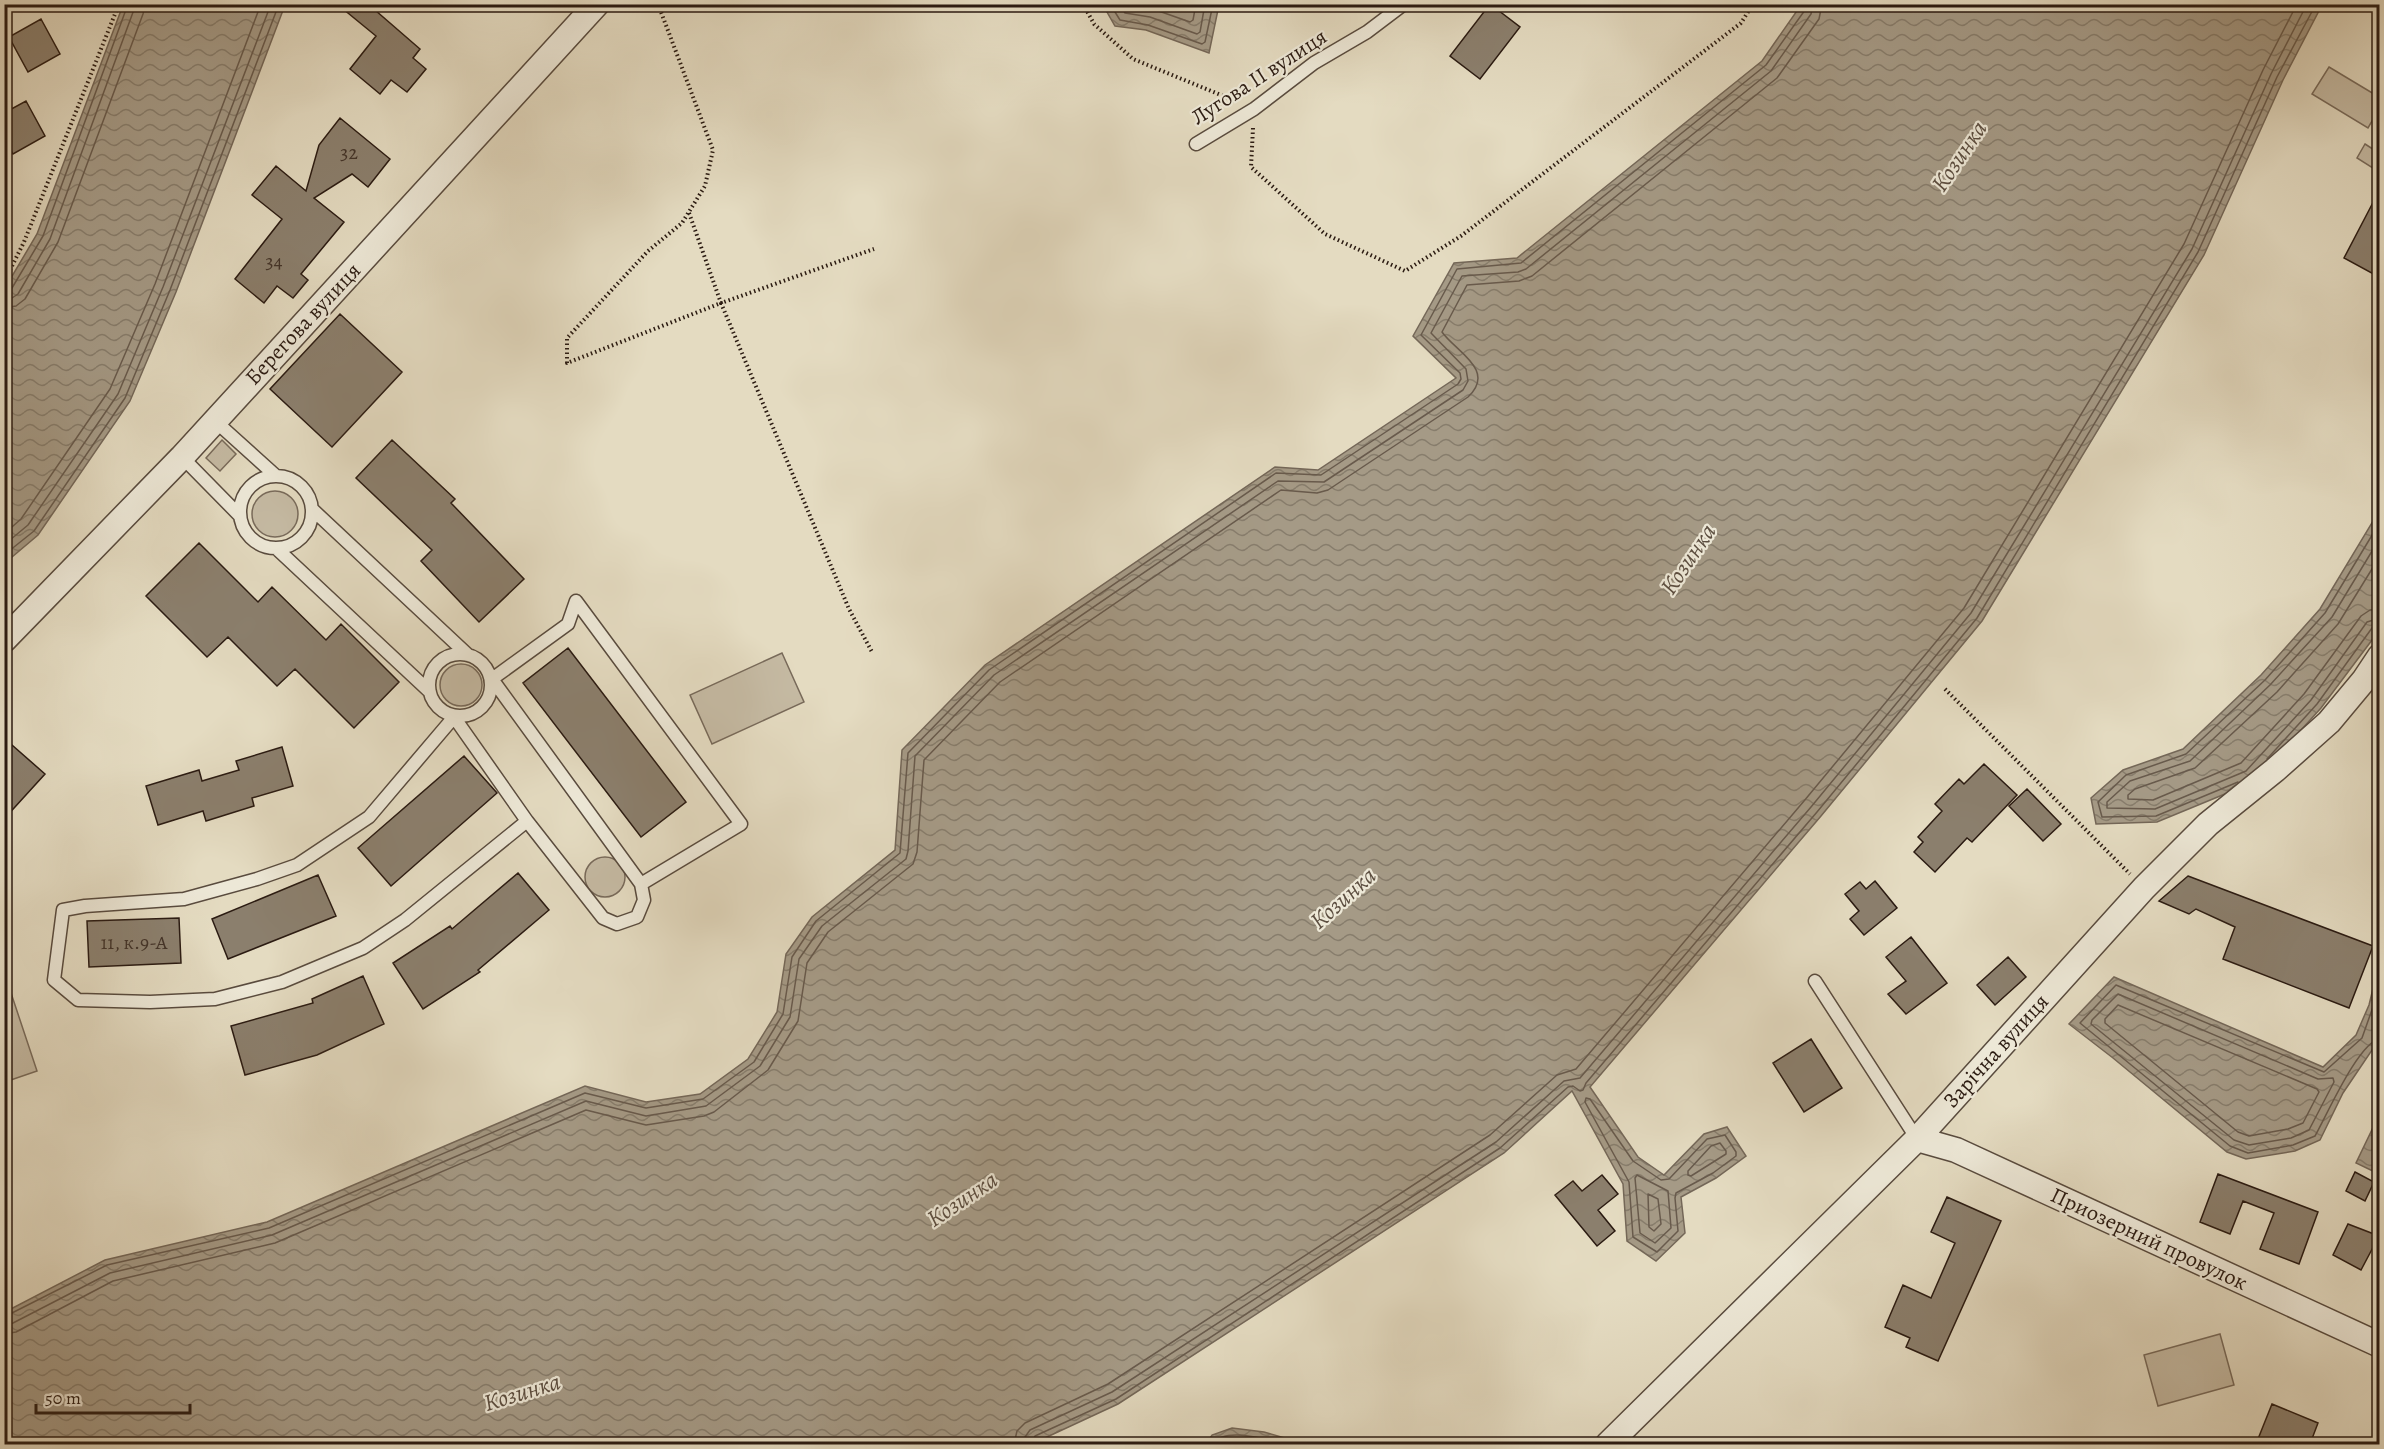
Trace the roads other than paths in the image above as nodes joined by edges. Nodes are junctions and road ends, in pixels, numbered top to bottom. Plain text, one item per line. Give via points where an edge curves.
1 (597, 4) edge
2 (1404, 4) edge
3 (1196, 144) dead end
4 (214, 420) junction
5 (182, 457) junction
6 (275, 475) junction
7 (312, 509) junction
8 (239, 515) junction
9 (276, 548) junction
10 (4, 640) edge
11 (468, 655) junction
12 (2379, 656) edge
13 (492, 679) junction
14 (430, 692) junction
15 (454, 717) junction
16 (527, 821) junction
17 (641, 884) junction
18 (1815, 981) dead end
19 (1917, 1139) junction
20 (2379, 1345) edge
21 (1608, 1444) edge

1 - 4 street, Берегова вулиця
2 - 3 lane, Лугова II вулиця via 1367,32 1314,63 1254,109
4 - 5 street, Берегова вулиця
4 - 6 lane
5 - 8 lane
5 - 10 street, Берегова вулиця
6 - 7 lane via 296,481
6 - 8 lane via 253,483 240,503
7 - 9 lane via 311,521 298,541
7 - 11 lane
8 - 9 lane via 247,535 255,542
9 - 14 lane
11 - 13 lane via 482,664
11 - 14 lane via 447,657 439,663 433,671
12 - 19 street, Зарічна вулиця via 2329,722 2208,824 2144,888
13 - 15 lane via 482,707
13 - 17 lane
13 - 17 lane via 568,624 576,601 741,824
14 - 15 lane via 438,707
15 - 16 lane
15 - 16 lane via 369,817 297,865 184,900 63,910 54,980 78,1000 150,1002 215,999 282,982 363,948 405,920
16 - 17 lane via 603,918 617,924 637,916 644,900
18 - 19 lane
19 - 20 street, Приозерний провулок via 1956,1150
19 - 21 street, Зарічна вулиця

